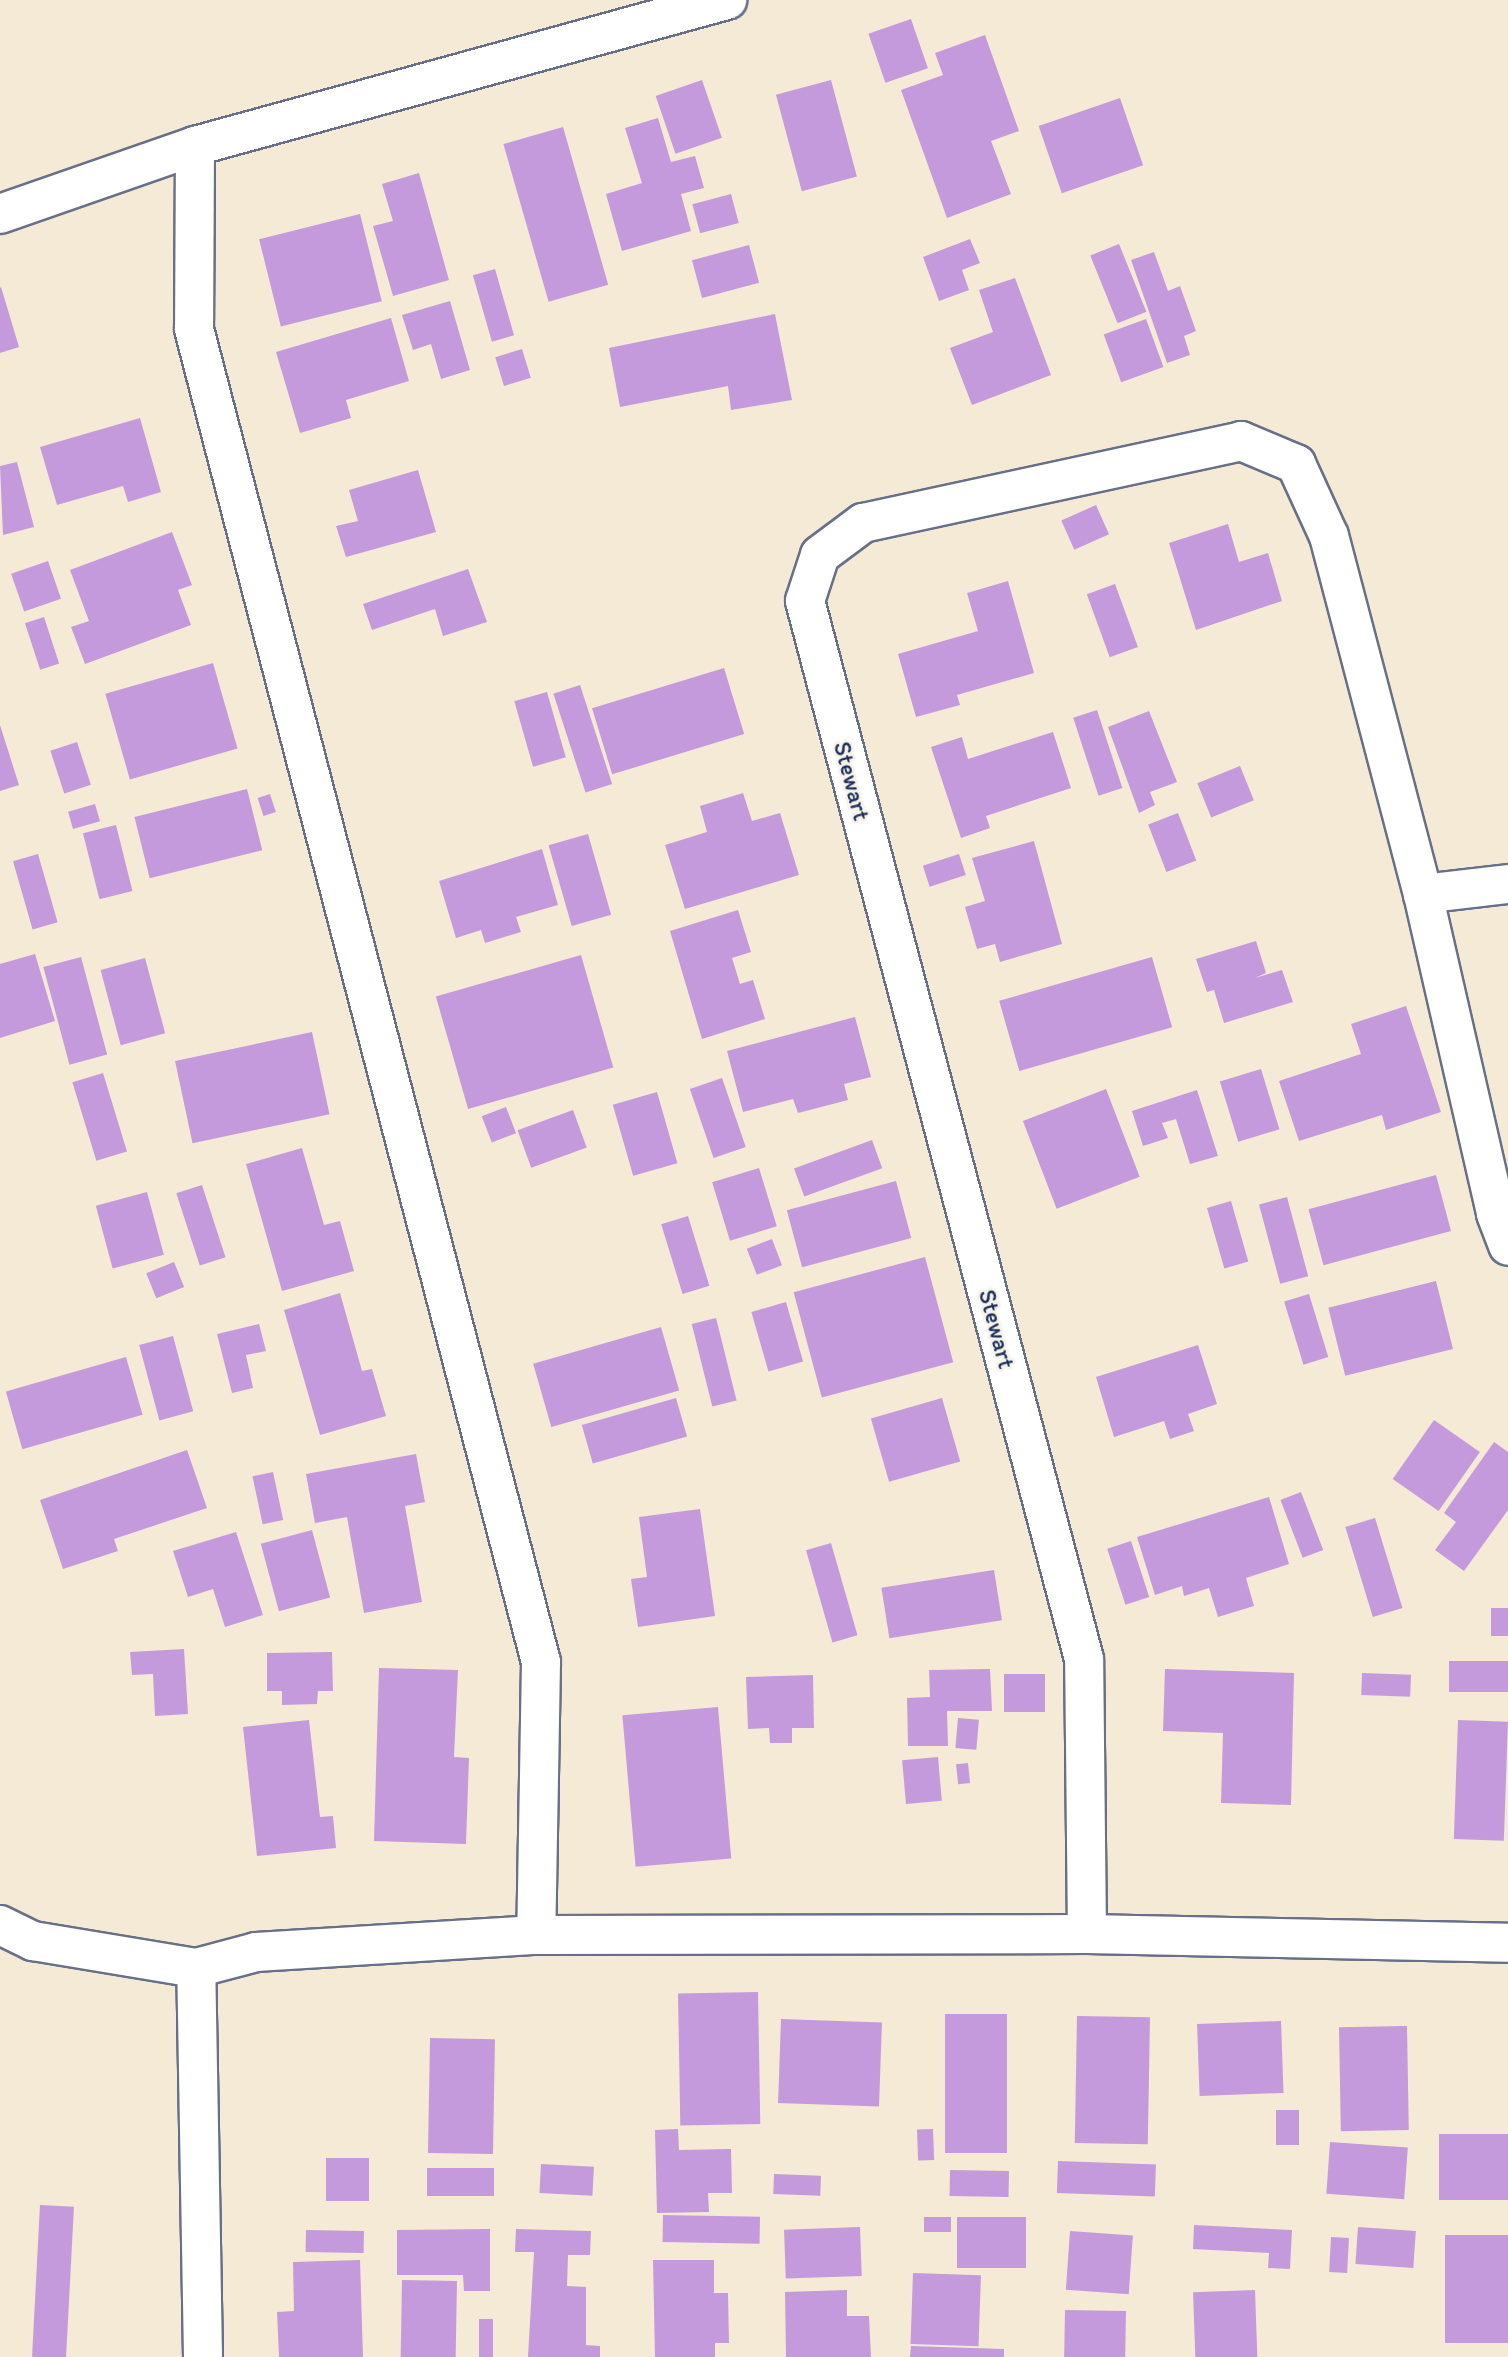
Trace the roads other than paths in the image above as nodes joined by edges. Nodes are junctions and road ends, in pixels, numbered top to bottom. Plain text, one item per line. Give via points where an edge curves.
1 (717, 1) edge
2 (195, 146) junction
3 (0, 214) edge
4 (1508, 884) edge
5 (1423, 894) junction
6 (1508, 1246) edge
7 (0, 1925) edge
8 (1087, 1934) junction
9 (536, 1935) junction
10 (1508, 1943) edge
11 (196, 1968) junction
12 (203, 2357) edge

1 - 2 street
2 - 3 street
2 - 9 street via 194,329 541,1661
4 - 5 street
5 - 6 street, Stewart via 1496,1214
5 - 8 street, Stewart via 1329,536 1296,464 1241,441 863,523 820,555 805,601 1084,1659
7 - 11 street via 33,1941
8 - 9 street
8 - 10 street
9 - 11 street via 256,1952
11 - 12 street

